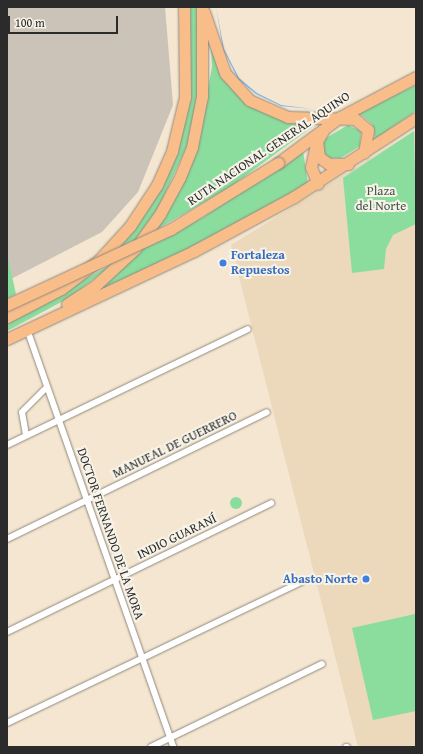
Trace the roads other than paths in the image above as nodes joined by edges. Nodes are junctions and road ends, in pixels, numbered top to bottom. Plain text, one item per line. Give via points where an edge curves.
1 (184, 7) edge
2 (202, 8) edge
3 (416, 77) edge
4 (340, 117) junction
5 (416, 118) edge
6 (324, 128) junction
7 (317, 142) junction
8 (364, 153) junction
9 (348, 164) junction
10 (318, 184) junction
11 (7, 305) edge
12 (7, 316) edge
13 (30, 328) junction
14 (248, 329) dead end
15 (7, 339) edge
16 (47, 387) junction
17 (267, 412) dead end
18 (59, 419) junction
19 (26, 436) junction
20 (7, 445) edge
21 (86, 500) junction
22 (271, 504) dead end
23 (7, 539) edge
24 (114, 580) junction
25 (301, 582) dead end
26 (7, 632) edge
27 (142, 658) junction
28 (322, 664) dead end
29 (7, 723) edge
30 (170, 738) junction
31 (151, 747) edge
32 (173, 747) edge

1 - 12 highway via 185,97 172,151 157,185 130,226 99,260 61,289
2 - 4 highway via 210,21 225,73 249,100 288,116
2 - 13 highway via 202,96 192,147 171,194 126,258 95,286
3 - 4 highway, RUTA NACIONAL GENERAL AQUINO
4 - 6 highway, RUTA NACIONAL GENERAL AQUINO
4 - 8 highway via 355,119 368,130
5 - 8 highway
6 - 7 highway
6 - 11 highway, RUTA NACIONAL GENERAL AQUINO, bridge via 278,163 171,229
7 - 9 highway via 317,150 323,161
7 - 10 highway via 311,167
8 - 9 highway
9 - 10 highway
10 - 13 highway via 194,251
13 - 15 highway
13 - 16 street, DOCTOR FERNANDO DE LA MORA
14 - 18 street
16 - 18 street, DOCTOR FERNANDO DE LA MORA
16 - 19 street via 22,412
17 - 21 street, MANUEAL DE GUERRERO
18 - 19 street
18 - 21 street, DOCTOR FERNANDO DE LA MORA
19 - 20 street
21 - 23 street, MANUEAL DE GUERRERO
21 - 24 street, DOCTOR FERNANDO DE LA MORA
22 - 24 street, INDIO GUARANÍ
24 - 26 street, INDIO GUARANÍ
24 - 27 street, DOCTOR FERNANDO DE LA MORA
25 - 27 street
27 - 29 street
27 - 30 street, DOCTOR FERNANDO DE LA MORA
28 - 30 street
30 - 31 street
30 - 32 street, DOCTOR FERNANDO DE LA MORA

